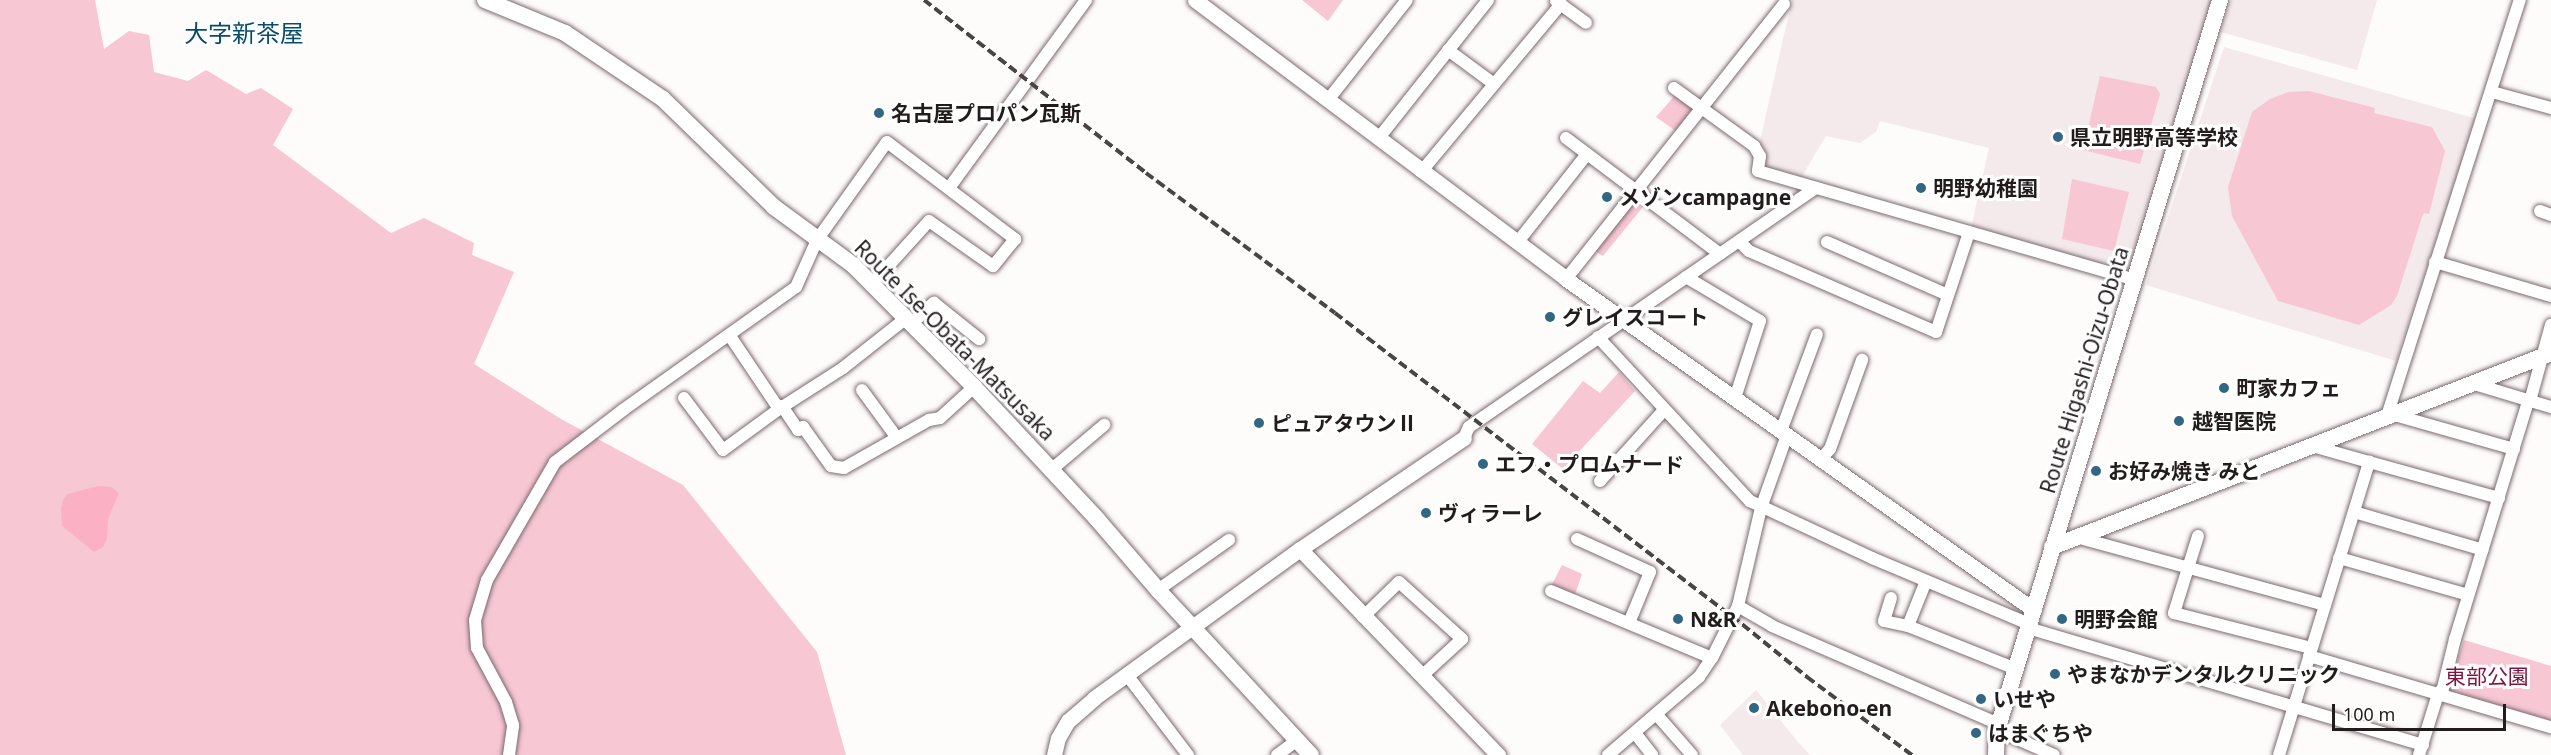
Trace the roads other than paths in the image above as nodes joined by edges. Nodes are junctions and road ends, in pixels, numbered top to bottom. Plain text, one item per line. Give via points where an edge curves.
1 (485, 0) edge
2 (1086, 0) edge
3 (1195, 0) edge
4 (1407, 0) edge
5 (1488, 0) edge
6 (2220, 0) edge
7 (2520, 0) edge
8 (1558, 2) edge
9 (1784, 4) dead end
10 (1586, 23) dead end
11 (1448, 50) junction
12 (1494, 84) junction
13 (1674, 87) dead end
14 (2492, 92) junction
15 (1328, 100) junction
16 (2550, 106) edge
17 (1703, 108) junction
18 (1566, 138) dead end
19 (1378, 139) junction
20 (1587, 154) junction
21 (1421, 172) junction
22 (949, 188) junction
23 (1815, 188) junction
24 (1637, 190) junction
25 (1969, 232) junction
26 (817, 240) junction
27 (1738, 241) junction
28 (1827, 242) dead end
29 (1517, 243) junction
30 (1720, 254) junction
31 (2435, 262) junction
32 (1686, 277) junction
33 (1566, 279) junction
34 (2135, 280) junction
35 (873, 284) junction
36 (1948, 295) junction
37 (2551, 296) edge
38 (1624, 320) junction
39 (907, 322) junction
40 (2551, 326) edge
41 (1816, 334) dead end
42 (730, 336) junction
43 (1598, 337) junction
44 (979, 339) dead end
45 (2547, 354) edge
46 (1862, 360) dead end
47 (2471, 384) junction
48 (974, 387) junction
49 (862, 390) dead end
50 (684, 398) dead end
51 (1735, 398) junction
52 (2529, 401) junction
53 (2551, 407) edge
54 (781, 408) junction
55 (1664, 410) junction
56 (2389, 415) junction
57 (1104, 425) dead end
58 (1784, 433) junction
59 (897, 438) junction
60 (1464, 438) joint
61 (2311, 445) junction
62 (2514, 449) junction
63 (1821, 459) junction
64 (2369, 462) junction
65 (1051, 471) junction
66 (1600, 482) dead end
67 (2499, 498) junction
68 (1761, 508) junction
69 (2354, 512) junction
70 (2198, 536) dead end
71 (2076, 537) junction
72 (1577, 539) dead end
73 (1228, 540) dead end
74 (2052, 547) junction
75 (1300, 549) junction
76 (2483, 550) junction
77 (2339, 558) junction
78 (2188, 570) junction
79 (1926, 581) junction
80 (1158, 590) junction
81 (1551, 591) dead end
82 (2468, 595) junction
83 (1891, 598) dead end
84 (2325, 604) junction
85 (1738, 606) junction
86 (1363, 617) junction
87 (2030, 621) junction
88 (1629, 623) junction
89 (1908, 626) junction
90 (1193, 627) junction
91 (2310, 652) junction
92 (1712, 658) junction
93 (2016, 669) junction
94 (1127, 675) junction
95 (1423, 675) junction
96 (2438, 694) junction
97 (2294, 705) junction
98 (1657, 714) junction
99 (1998, 727) junction
100 (2551, 727) edge
101 (1635, 733) junction
102 (1298, 740) junction
103 (2421, 750) edge
104 (509, 755) edge
105 (1054, 755) edge
106 (1188, 755) edge
107 (1277, 755) edge
108 (1311, 755) edge
109 (1498, 755) edge
110 (1608, 755) edge
111 (1652, 755) edge
112 (1692, 755) edge
113 (1996, 755) edge
114 (2054, 755) edge
115 (2279, 755) edge

1 - 26 main road, Route Ise-Obata-Matsusaka via 565,33 663,99 774,207
2 - 22 street
3 - 15 street
4 - 15 street
5 - 11 street
6 - 34 main road, Route Higashi-Oizu-Obata
7 - 14 street
8 - 10 street
8 - 12 street
9 - 17 street
11 - 12 street
11 - 19 street
12 - 21 street
13 - 17 street
14 - 16 street
14 - 31 street via 2483,121 2476,129
15 - 19 street
17 - 23 street via 1754,146 1760,156 1758,171
17 - 24 street
18 - 20 street
19 - 21 street
20 - 24 street
20 - 29 street
21 - 29 street
22 - 26 street via 887,142
22 - 35 street via 1015,239 993,266 929,221
23 - 25 street
23 - 27 street
24 - 30 street
24 - 33 street
25 - 34 street
25 - 36 street
26 - 35 main road, Route Ise-Obata-Matsusaka via 854,264
26 - 42 street via 796,287
27 - 30 street
27 - 36 street via 1749,251 1936,332
28 - 36 street
29 - 33 street
30 - 32 street
31 - 37 street
31 - 56 street
32 - 38 street
32 - 51 street via 1760,321
33 - 38 street
34 - 74 main road, Route Higashi-Oizu-Obata
35 - 39 main road, Route Ise-Obata-Matsusaka
38 - 43 street
38 - 51 street
39 - 44 street via 934,303
39 - 48 main road, Route Ise-Obata-Matsusaka
39 - 54 street
40 - 45 street
41 - 58 street
42 - 54 street
42 - 104 street via 555,462 487,580 480,597 475,636 510,715 513,734
43 - 55 street
43 - 60 street via 1469,427
45 - 47 main road
45 - 52 street
46 - 63 street via 1830,449
47 - 52 street
47 - 56 main road
48 - 59 street via 940,418
48 - 65 main road, Route Ise-Obata-Matsusaka
49 - 59 street
50 - 54 street via 723,450
51 - 58 street
52 - 53 street
52 - 62 street
54 - 59 street via 798,430 803,427 831,466 844,468
55 - 66 street
55 - 68 street
56 - 61 main road
56 - 62 street
57 - 65 street
58 - 63 street
58 - 68 street
60 - 75 street
61 - 64 street
61 - 71 main road
62 - 67 street
63 - 87 street
64 - 67 street
64 - 69 street
65 - 80 main road, Route Ise-Obata-Matsusaka
67 - 76 street
68 - 79 street
68 - 85 street
69 - 76 street
69 - 77 street
70 - 78 street
71 - 74 main road
71 - 78 street
72 - 88 street via 1650,572
73 - 80 street
74 - 87 main road, Route Higashi-Oizu-Obata
75 - 86 street
75 - 90 street
76 - 82 street
77 - 82 street
77 - 84 street
78 - 84 street
78 - 91 street via 2174,613
79 - 87 street
79 - 89 street
80 - 90 main road, Route Ise-Obata-Matsusaka
81 - 88 street
82 - 96 street via 2443,688
83 - 89 street via 1884,621
84 - 91 street
85 - 92 street
85 - 99 street via 1772,626 1929,692
86 - 95 street
86 - 95 street via 1399,582 1462,639
87 - 93 main road, Route Higashi-Oizu-Obata
87 - 97 street
88 - 92 street
89 - 93 street
90 - 94 street
90 - 102 main road, Route Ise-Obata-Matsusaka
91 - 96 street
91 - 97 street
92 - 98 street via 1704,672
93 - 99 main road, Route Higashi-Oizu-Obata
94 - 105 street via 1068,721
94 - 106 street
95 - 109 street
96 - 100 street
96 - 103 street
97 - 103 street
97 - 115 street
98 - 101 street
98 - 112 street
99 - 113 main road, Route Higashi-Oizu-Obata
99 - 114 street
101 - 110 street
101 - 111 street
102 - 107 street
102 - 108 main road, Route Ise-Obata-Matsusaka

